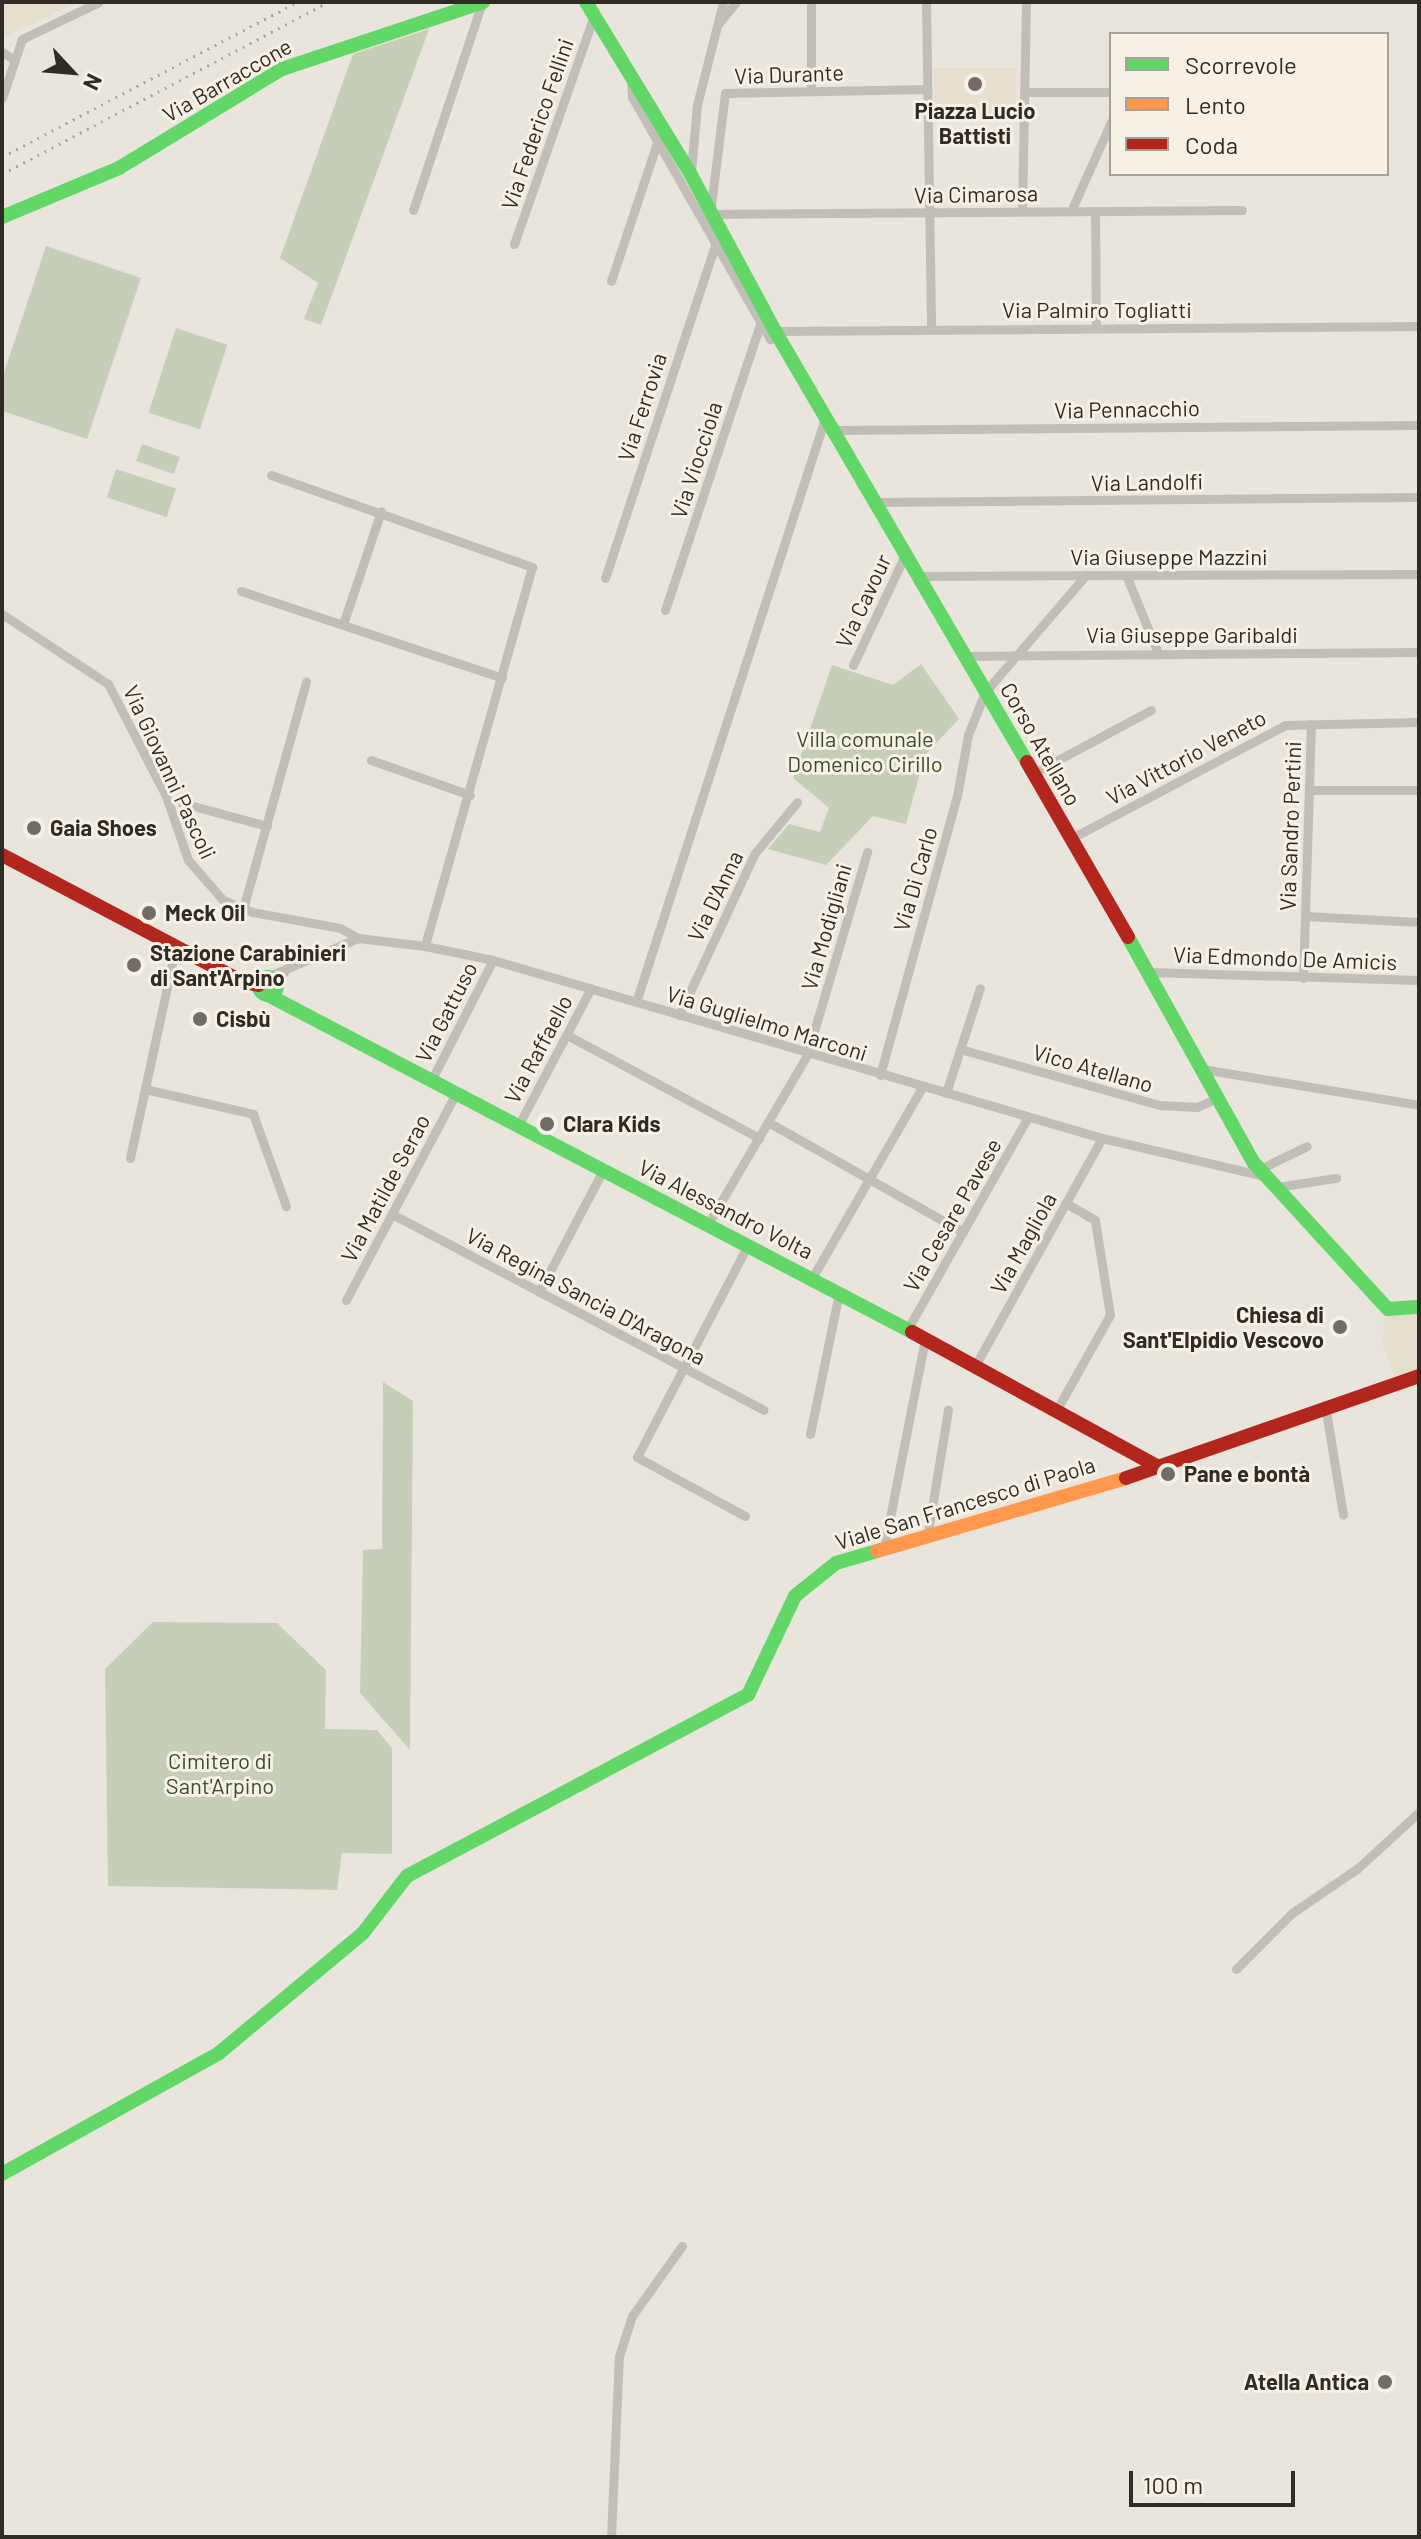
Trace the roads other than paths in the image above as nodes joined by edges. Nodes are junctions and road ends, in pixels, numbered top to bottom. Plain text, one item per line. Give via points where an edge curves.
1 (99, 2) edge
2 (482, 2) edge
3 (586, 2) edge
4 (723, 2) edge
5 (736, 2) edge
6 (811, 2) edge
7 (926, 2) edge
8 (1026, 2) edge
9 (594, 16) junction
10 (718, 24) junction
11 (2, 52) edge
12 (15, 60) junction
13 (631, 77) junction
14 (927, 89) junction
15 (811, 91) junction
16 (1024, 92) junction
17 (1109, 92) edge
18 (2, 98) edge
19 (1109, 126) edge
20 (657, 143) junction
21 (691, 175) junction
22 (413, 210) dead end
23 (1242, 210) dead end
24 (1022, 211) junction
25 (1071, 211) junction
26 (1095, 211) junction
27 (929, 212) junction
28 (710, 214) junction
29 (2, 217) edge
30 (514, 244) dead end
31 (714, 248) junction
32 (611, 281) dead end
33 (761, 322) junction
34 (1419, 326) edge
35 (1096, 327) junction
36 (931, 329) junction
37 (775, 331) junction
38 (826, 415) junction
39 (1419, 425) edge
40 (835, 430) junction
41 (271, 475) dead end
42 (1419, 497) edge
43 (876, 502) junction
44 (381, 511) junction
45 (906, 553) junction
46 (1419, 574) edge
47 (1086, 575) junction
48 (1126, 575) junction
49 (919, 576) junction
50 (605, 578) dead end
51 (241, 591) dead end
52 (665, 610) dead end
53 (2, 614) edge
54 (343, 624) junction
55 (1419, 652) edge
56 (1158, 653) junction
57 (1019, 655) junction
58 (965, 656) junction
59 (853, 665) dead end
60 (502, 678) junction
61 (306, 682) dead end
62 (985, 692) junction
63 (1151, 710) dead end
64 (1419, 722) edge
65 (1311, 724) junction
66 (371, 760) dead end
67 (1032, 774) junction
68 (1309, 790) junction
69 (1419, 790) edge
70 (470, 795) junction
71 (797, 802) dead end
72 (182, 803) dead end
73 (267, 826) junction
74 (1070, 839) junction
75 (867, 852) dead end
76 (2, 855) edge
77 (243, 909) junction
78 (1305, 916) junction
79 (1419, 922) edge
80 (358, 938) junction
81 (176, 946) junction
82 (425, 946) junction
83 (493, 960) junction
84 (1149, 972) junction
85 (1303, 978) junction
86 (1419, 980) edge
87 (268, 985) junction
88 (591, 988) junction
89 (980, 988) dead end
90 (636, 1002) junction
91 (679, 1015) junction
92 (567, 1035) junction
93 (960, 1049) junction
94 (807, 1055) junction
95 (1202, 1069) junction
96 (880, 1075) junction
97 (431, 1081) junction
98 (923, 1086) junction
99 (145, 1089) junction
100 (456, 1093) junction
101 (946, 1093) junction
102 (1215, 1099) junction
103 (1419, 1105) edge
104 (1028, 1117) junction
105 (768, 1122) junction
106 (518, 1126) junction
107 (759, 1138) junction
108 (1102, 1138) junction
109 (1307, 1146) dead end
110 (1244, 1147) junction
111 (130, 1158) dead end
112 (603, 1170) junction
113 (1240, 1171) junction
114 (1268, 1178) junction
115 (1336, 1178) dead end
116 (869, 1180) junction
117 (1066, 1203) junction
118 (286, 1206) dead end
119 (392, 1214) junction
120 (708, 1224) junction
121 (963, 1232) junction
122 (748, 1245) junction
123 (812, 1278) junction
124 (539, 1292) junction
125 (839, 1293) junction
126 (346, 1300) dead end
127 (1419, 1307) edge
128 (907, 1330) junction
129 (925, 1339) junction
130 (975, 1366) junction
131 (683, 1368) junction
132 (1419, 1376) edge
133 (1325, 1405) junction
134 (1057, 1409) junction
135 (763, 1410) dead end
136 (948, 1410) dead end
137 (810, 1434) dead end
138 (1160, 1468) junction
139 (1343, 1515) dead end
140 (745, 1516) dead end
141 (927, 1538) junction
142 (884, 1548) junction
143 (1419, 1812) edge
144 (1236, 1969) dead end
145 (2, 2174) edge
146 (682, 2246) dead end
147 (611, 2537) edge

1 - 12 street via 22,39
2 - 22 street
2 - 29 street, Via Barraccone via 282,69 119,168
3 - 9 street, Corso Atellano
4 - 10 street
5 - 10 street
6 - 15 street
7 - 14 street
8 - 16 street
9 - 13 street, Corso Atellano
9 - 30 street, Via Federico Fellini
10 - 21 street via 697,105
11 - 12 street
12 - 18 street
13 - 20 street via 632,97
13 - 21 street, Corso Atellano
14 - 15 street, Via Durante
14 - 27 street
15 - 28 street, Via Durante via 725,93
16 - 17 street
16 - 24 street
19 - 25 street
20 - 31 street
20 - 32 street
21 - 28 street, Corso Atellano
23 - 26 street, Via Cimarosa
24 - 25 street, Via Cimarosa
24 - 27 street, Via Cimarosa
25 - 26 street, Via Cimarosa
26 - 35 street
27 - 28 street, Via Cimarosa
27 - 36 street
28 - 37 street, Corso Atellano
31 - 33 street
31 - 50 street, Via Ferrovia
33 - 37 street via 770,339
33 - 52 street, Via Viocciola
34 - 35 street, Via Palmiro Togliatti
35 - 36 street, Via Palmiro Togliatti
36 - 37 street, Via Palmiro Togliatti
37 - 38 street, Corso Atellano
38 - 40 street, Corso Atellano
38 - 90 street
39 - 40 street, Via Pennacchio
40 - 43 street, Corso Atellano
41 - 44 street
42 - 43 street, Via Landolfi
43 - 45 street, Corso Atellano
44 - 54 street
44 - 60 street via 532,567
45 - 49 street, Corso Atellano
45 - 59 street, Via Cavour
46 - 48 street, Via Giuseppe Mazzini
47 - 48 street, Via Giuseppe Mazzini
47 - 49 street, Via Giuseppe Mazzini
47 - 57 street
48 - 56 street
49 - 58 street, Corso Atellano
51 - 54 street
53 - 77 street, Via Giovanni Pascoli via 108,684 166,796 188,860 223,900
54 - 60 street
55 - 56 street, Via Giuseppe Garibaldi
56 - 57 street, Via Giuseppe Garibaldi
57 - 58 street, Via Giuseppe Garibaldi
57 - 62 street
58 - 62 street, Corso Atellano
60 - 70 street
61 - 73 street
62 - 67 street, Corso Atellano
62 - 96 street, Via Di Carlo via 968,735 957,796
63 - 67 street
64 - 65 street, Via Vittorio Veneto
65 - 68 street, Via Sandro Pertini
65 - 74 street, Via Vittorio Veneto via 1285,725
66 - 70 street
67 - 74 street, Corso Atellano
68 - 69 street
68 - 78 street, Via Sandro Pertini
70 - 82 street
71 - 91 street, Via D'Anna via 755,853
72 - 73 street
73 - 77 street
74 - 84 street, Corso Atellano
75 - 94 street, Via Modigliani
76 - 81 street, Via Alessandro Volta
77 - 80 street, Via Giovanni Pascoli via 340,928
78 - 79 street
78 - 85 street, Via Sandro Pertini
80 - 82 street, Via Guglielmo Marconi
80 - 87 street via 286,969
81 - 87 street, Via Alessandro Volta
81 - 99 street
82 - 83 street, Via Guglielmo Marconi
83 - 88 street, Via Guglielmo Marconi
83 - 97 street, Via Gattuso
84 - 85 street, Via Edmondo De Amicis
84 - 95 street, Corso Atellano
85 - 86 street, Via Edmondo De Amicis
87 - 97 street, Via Alessandro Volta
88 - 90 street, Via Guglielmo Marconi
88 - 92 street, Via Raffaello
89 - 93 street
90 - 91 street, Via Guglielmo Marconi
91 - 94 street, Via Guglielmo Marconi
92 - 106 street, Via Raffaello
92 - 107 street
93 - 101 street
93 - 102 street, Vico Atellano via 1159,1105 1197,1107
94 - 96 street, Via Guglielmo Marconi
94 - 105 street, Via Modigliani
95 - 102 street, Corso Atellano
95 - 103 street
96 - 98 street, Via Guglielmo Marconi
97 - 100 street, Via Alessandro Volta
98 - 101 street, Via Guglielmo Marconi
98 - 116 street
99 - 111 street
99 - 118 street via 253,1114
100 - 106 street, Via Alessandro Volta
100 - 119 street, Via Matilde Serao
101 - 104 street, Via Guglielmo Marconi
102 - 110 street, Corso Atellano
104 - 108 street, Via Guglielmo Marconi
104 - 121 street, Via Cesare Pavese
105 - 107 street, Via Modigliani
105 - 116 street
106 - 112 street, Via Alessandro Volta
107 - 120 street, Via Modigliani
108 - 113 street, Via Guglielmo Marconi
108 - 117 street, Via Magliola
109 - 114 street
110 - 113 street
110 - 114 street, Corso Atellano
112 - 120 street, Via Alessandro Volta
112 - 124 street
113 - 114 street, Via Guglielmo Marconi
114 - 115 street
114 - 127 street, Corso Atellano via 1388,1309
116 - 121 street
116 - 123 street
117 - 130 street, Via Magliola
117 - 134 street via 1095,1220 1110,1315
119 - 124 street, Via Regina Sancia D'Aragona
119 - 126 street, Via Matilde Serao
120 - 122 street, Via Alessandro Volta
121 - 128 street, Via Cesare Pavese
122 - 123 street, Via Alessandro Volta
122 - 131 street
123 - 125 street, Via Alessandro Volta
124 - 131 street, Via Regina Sancia D'Aragona
125 - 128 street, Via Alessandro Volta
125 - 137 street
128 - 129 street, Via Alessandro Volta
129 - 130 street, Via Alessandro Volta
129 - 142 street
130 - 134 street, Via Alessandro Volta
131 - 135 street, Via Regina Sancia D'Aragona
131 - 140 street via 637,1457
132 - 133 street, Viale San Francesco di Paola
133 - 138 street, Viale San Francesco di Paola
133 - 139 street
134 - 138 street, Via Alessandro Volta
136 - 141 street
138 - 141 street, Viale San Francesco di Paola
141 - 142 street, Viale San Francesco di Paola
142 - 145 street, Viale San Francesco di Paola via 836,1563 795,1596 748,1695 407,1876 363,1933 219,2053
143 - 144 street via 1358,1868 1292,1913
146 - 147 street via 632,2316 619,2356

